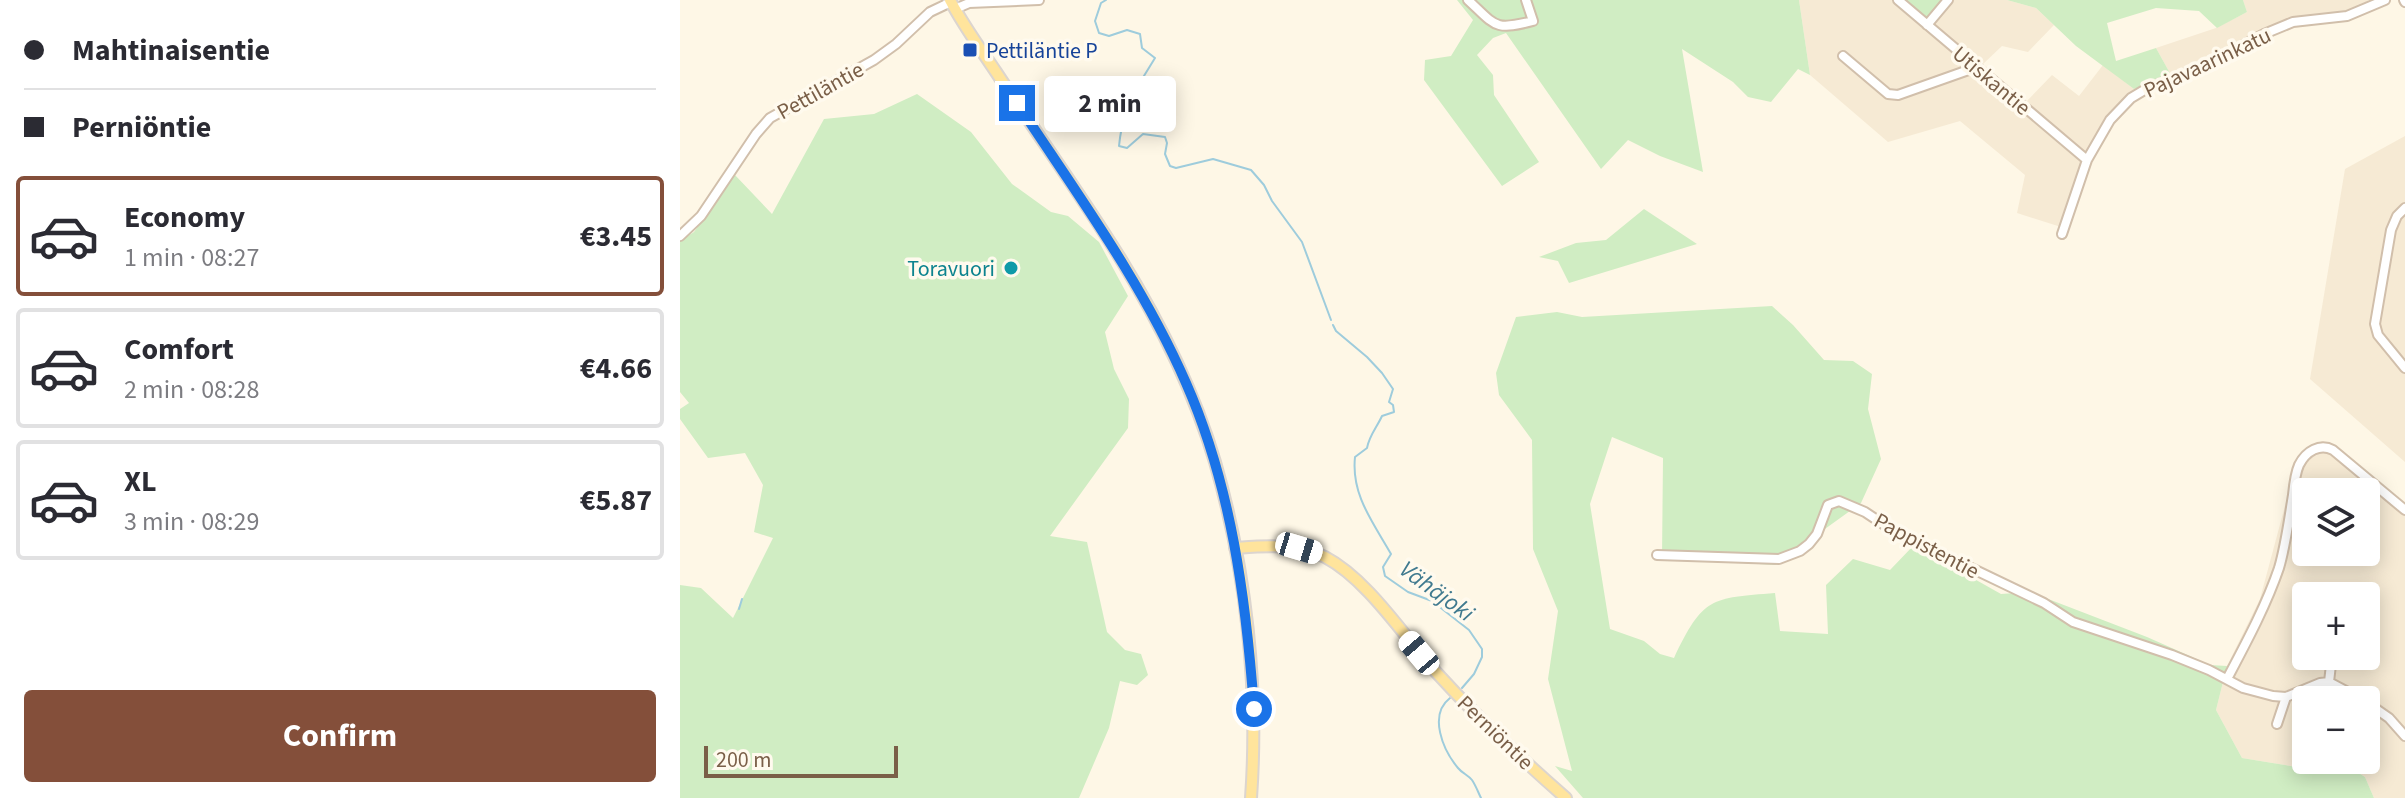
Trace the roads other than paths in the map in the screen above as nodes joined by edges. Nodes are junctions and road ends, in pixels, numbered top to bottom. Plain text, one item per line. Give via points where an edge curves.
1 (1039, 0) edge
2 (1468, 0) edge
3 (1526, 0) edge
4 (1898, 0) edge
5 (1948, 0) edge
6 (2385, 0) edge
7 (952, 4) edge
8 (1927, 25) junction
9 (1843, 56) dead end
10 (1977, 67) junction
11 (2087, 160) junction
12 (2405, 208) edge
13 (2062, 234) dead end
14 (680, 236) edge
15 (2405, 368) edge
16 (2405, 510) edge
17 (1235, 548) junction
18 (1657, 555) dead end
19 (2330, 670) edge
20 (2227, 679) junction
21 (2329, 682) junction
22 (2336, 686) edge
23 (2286, 697) junction
24 (2380, 712) edge
25 (2277, 724) dead end
26 (2405, 736) edge
27 (1251, 798) edge
28 (1566, 798) edge

1 - 7 street
2 - 3 street via 1492,22 1508,27 1533,21
4 - 8 street, Utiskantie
5 - 8 street
6 - 11 street, Pajavaarinkatu via 2347,16 2293,22 2146,89 2110,120
7 - 14 street, Pettiläntie via 930,12 874,60 770,118 701,216
7 - 17 main road via 1122,261 1159,327 1215,461
8 - 10 street, Utiskantie
9 - 10 street via 1888,94 1898,95
10 - 11 street, Utiskantie
11 - 13 street, Pajavaarinkatu
12 - 15 street via 2391,230 2375,324
16 - 20 street via 2325,446 2299,464 2279,567
17 - 27 main road via 1254,709
17 - 28 main road, Perniöntie via 1299,548 1341,566 1464,702
18 - 20 street, Pappistentie via 1788,556 1809,544 1828,505 1839,501 2073,622
19 - 21 street
20 - 23 street, Pappistentie
21 - 22 street
21 - 23 street
23 - 25 street
24 - 26 street

